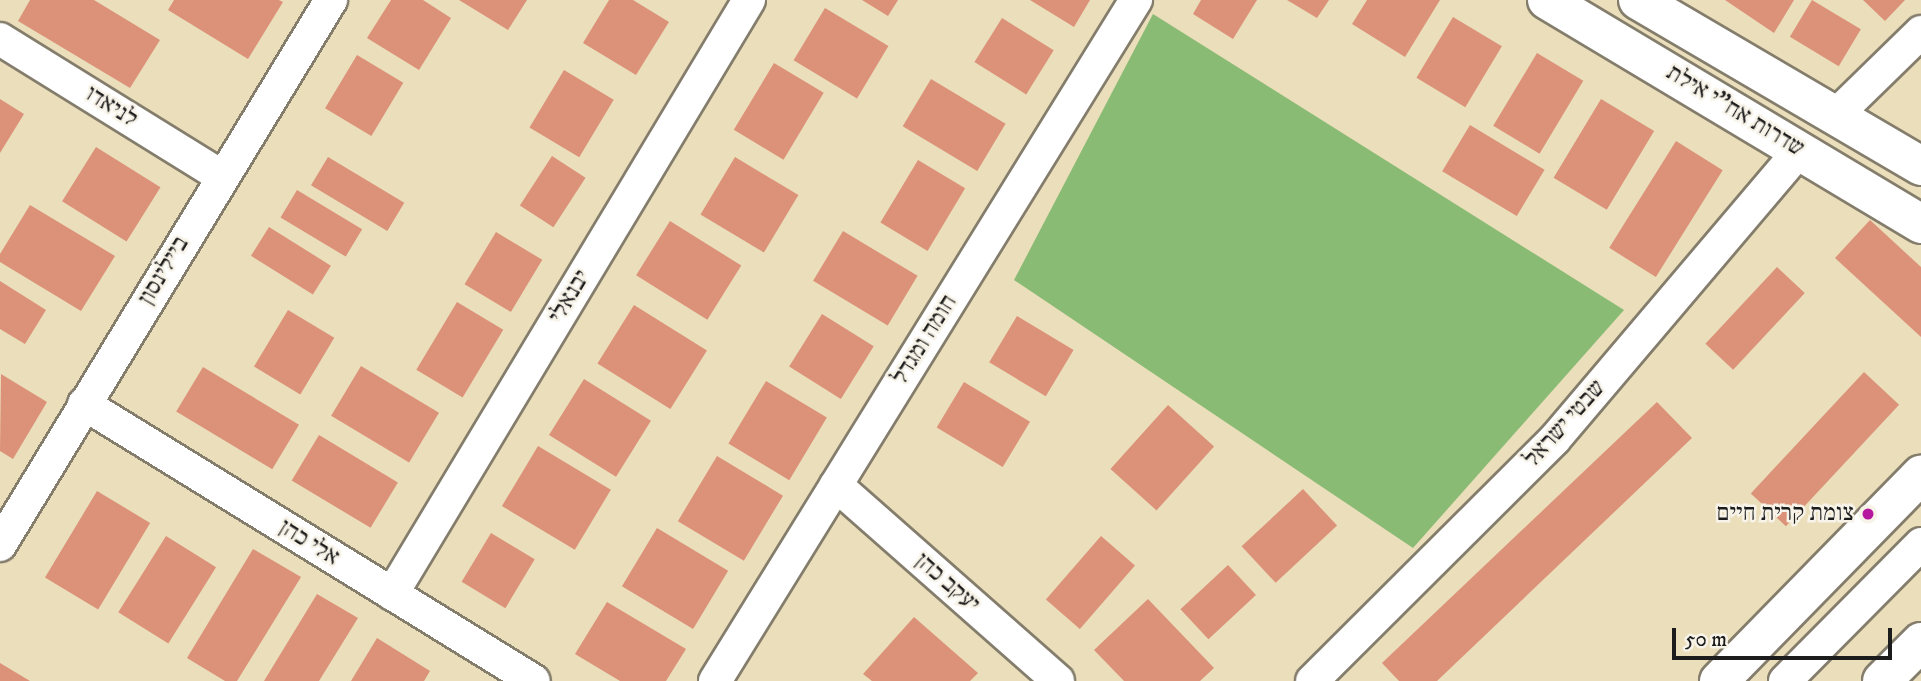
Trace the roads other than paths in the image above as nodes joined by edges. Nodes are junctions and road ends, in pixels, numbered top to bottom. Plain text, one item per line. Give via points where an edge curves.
1 (331, 0) edge
2 (749, 0) edge
3 (1136, 0) edge
4 (1547, 0) edge
5 (1638, 0) edge
6 (1921, 32) edge
7 (0, 39) edge
8 (1836, 115) junction
9 (1800, 150) junction
10 (1921, 166) edge
11 (221, 176) junction
12 (1921, 225) edge
13 (84, 404) junction
14 (1921, 475) edge
15 (836, 485) junction
16 (1921, 544) edge
17 (0, 545) edge
18 (392, 594) junction
19 (1921, 642) edge
20 (534, 681) edge
21 (715, 681) edge
22 (1058, 681) edge
23 (1312, 681) edge
24 (1719, 681) edge
25 (1785, 681) edge
26 (1882, 681) edge

1 - 11 street, ביילינסון
2 - 18 street, יבנאלי
3 - 15 street, חומה ומגדל
4 - 9 main road, שדרות אח"י אילת
5 - 8 main road, שדרות אח"י אילת
6 - 8 street
7 - 11 street, לניאדו
8 - 10 main road, שדרות אח"י אילת
9 - 12 main road, שדרות אח"י אילת
9 - 23 street, שבטי ישראל via 1554,440
11 - 13 street, ביילינסון
13 - 17 street, ביילינסון
13 - 18 street, אלי כהן
14 - 24 main road
15 - 21 street, חומה ומגדל
15 - 22 street, יעקב כהן
16 - 25 street
18 - 20 street, אלי כהן
19 - 26 main road

